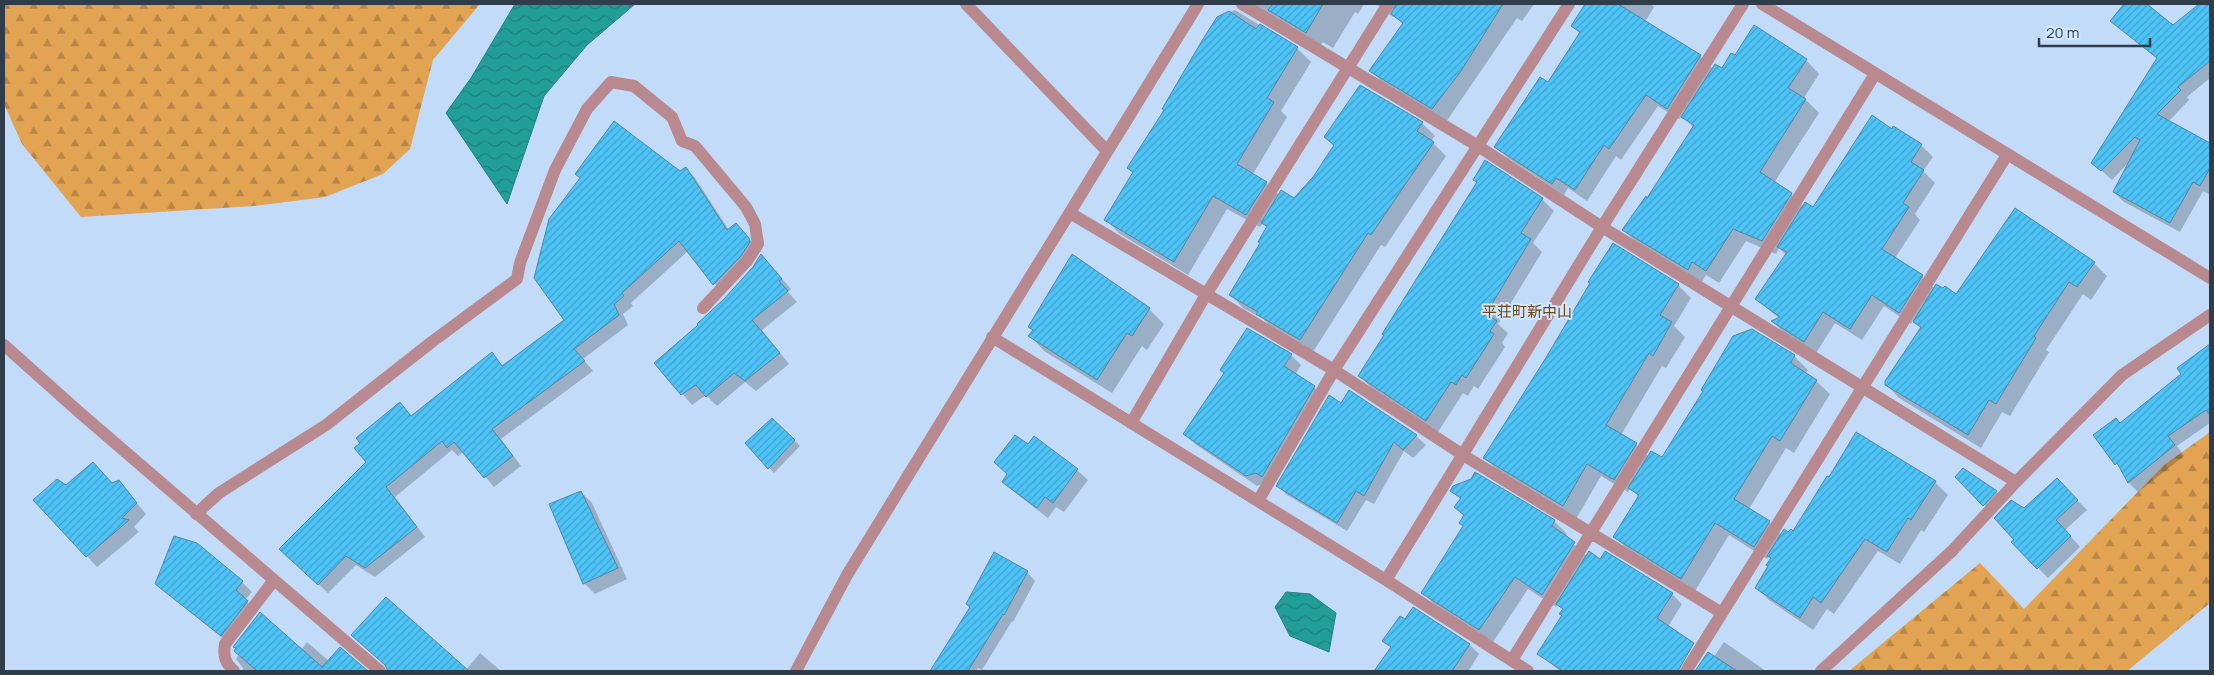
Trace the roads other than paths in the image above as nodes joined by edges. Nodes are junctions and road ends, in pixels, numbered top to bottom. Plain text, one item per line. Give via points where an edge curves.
1 (966, 4) edge
2 (1198, 4) edge
3 (1242, 4) edge
4 (1388, 4) edge
5 (1569, 4) edge
6 (1742, 4) edge
7 (1762, 4) edge
8 (1348, 69) junction
9 (1875, 74) junction
10 (1478, 146) junction
11 (1107, 151) junction
12 (2007, 155) junction
13 (1070, 213) junction
14 (1602, 227) junction
15 (2210, 278) edge
16 (1207, 293) junction
17 (703, 308) dead end
18 (1732, 308) junction
19 (2210, 315) edge
20 (992, 337) junction
21 (4, 345) edge
22 (1334, 370) junction
23 (1861, 387) junction
24 (1131, 423) junction
25 (1463, 455) junction
26 (2016, 482) junction
27 (1258, 501) junction
28 (196, 514) junction
29 (1591, 532) junction
30 (274, 580) junction
31 (1386, 580) junction
32 (1722, 613) junction
33 (1512, 660) junction
34 (234, 671) edge
35 (380, 671) edge
36 (796, 671) edge
37 (1528, 671) edge
38 (1686, 671) edge
39 (1821, 671) edge

1 - 11 street
2 - 11 street
3 - 8 street
4 - 8 street
5 - 10 street
6 - 14 street
7 - 9 street
8 - 10 street
8 - 16 street
9 - 12 street
9 - 18 street
10 - 14 street
10 - 22 street
11 - 13 street
12 - 15 street
12 - 23 street
13 - 16 street
13 - 20 street
14 - 18 street
14 - 25 street
16 - 22 street
16 - 24 street
17 - 28 street via 747,261 758,244 755,224 746,207 695,146 682,141 672,116 634,86 611,82 587,109 556,170 520,263 517,279 326,426 219,493
18 - 23 street
18 - 29 street
19 - 26 street via 2122,375
20 - 24 street
20 - 36 street via 847,575
21 - 28 street
22 - 25 street
22 - 27 street
23 - 26 street
23 - 32 street
24 - 27 street
25 - 29 street
25 - 31 street
26 - 39 street via 1952,551
27 - 31 street
28 - 30 street
29 - 32 street
29 - 33 street
30 - 34 street via 225,644 223,654
30 - 35 street
31 - 33 street
32 - 38 street
33 - 37 street

